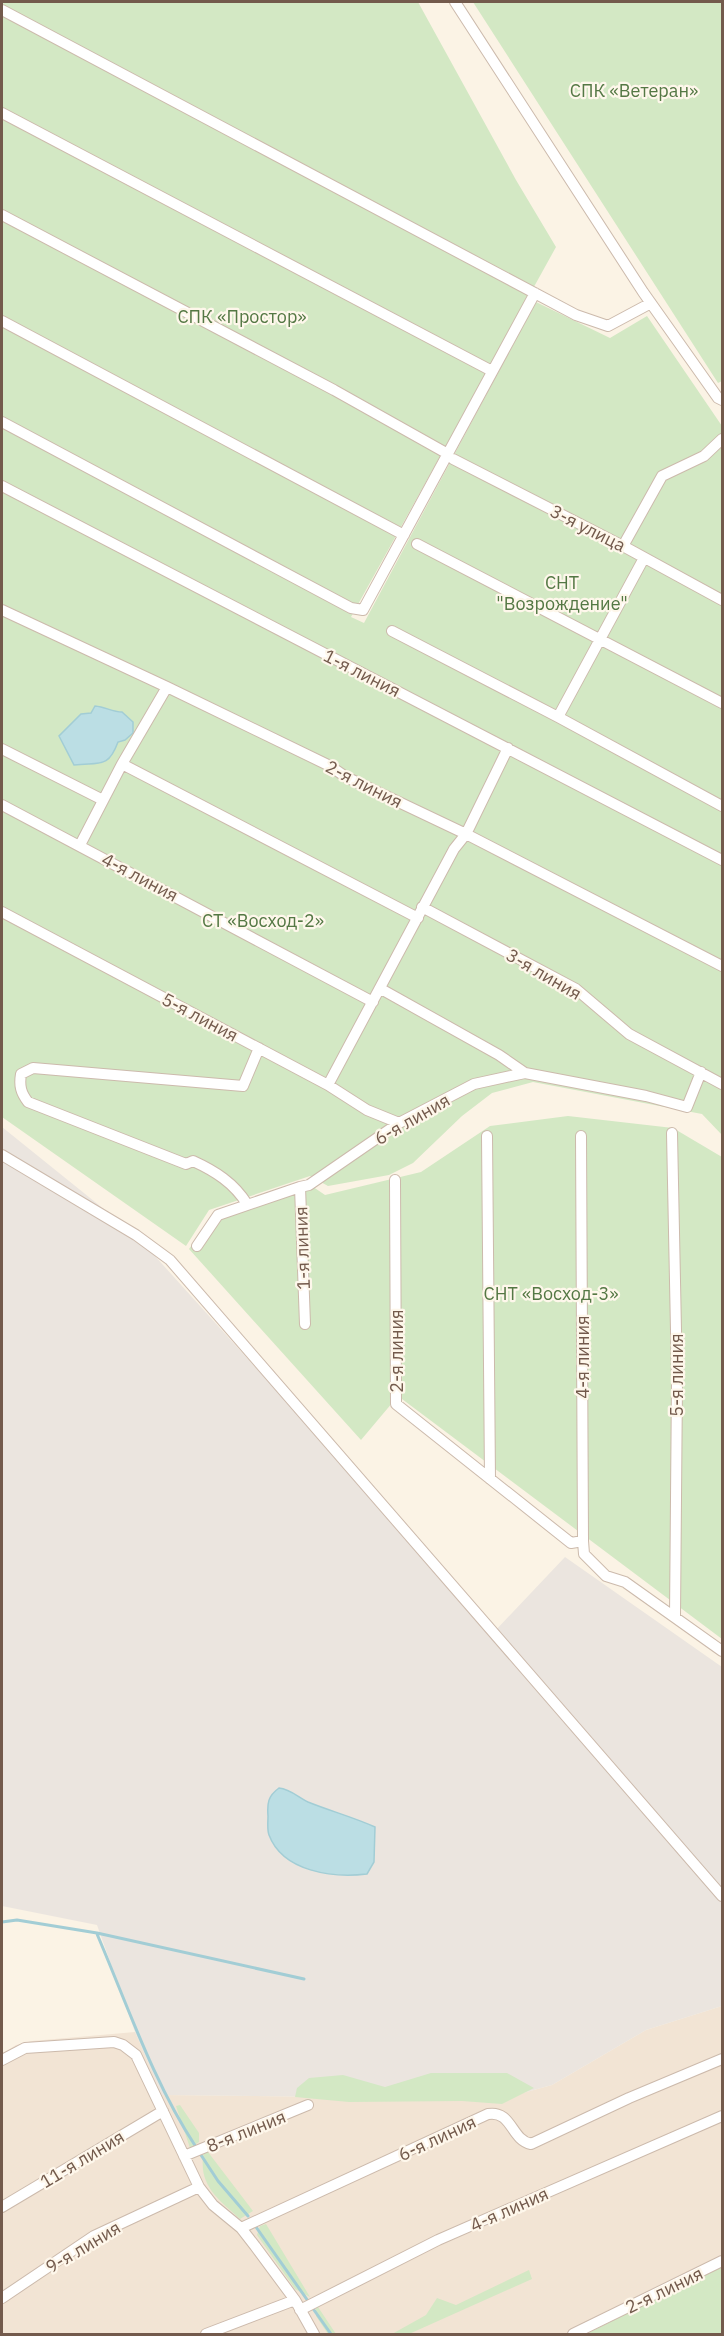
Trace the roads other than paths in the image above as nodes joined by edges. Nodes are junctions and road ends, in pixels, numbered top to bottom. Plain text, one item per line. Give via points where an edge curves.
1 (455, 2) edge
2 (2, 10) edge
3 (2, 113) edge
4 (2, 215) edge
5 (535, 293) junction
6 (651, 303) junction
7 (2, 321) edge
8 (492, 371) junction
9 (723, 400) edge
10 (2, 422) edge
11 (723, 439) edge
12 (450, 456) junction
13 (2, 486) edge
14 (404, 534) junction
15 (417, 544) dead end
16 (623, 546) junction
17 (644, 558) junction
18 (723, 600) edge
19 (2, 610) edge
20 (392, 631) dead end
21 (600, 639) junction
22 (167, 687) junction
23 (723, 703) edge
24 (558, 717) junction
25 (508, 748) junction
26 (2, 749) edge
27 (122, 764) junction
28 (103, 800) junction
29 (2, 805) edge
30 (723, 806) edge
31 (466, 834) junction
32 (80, 845) junction
33 (723, 860) edge
34 (2, 912) edge
35 (420, 913) junction
36 (723, 966) edge
37 (381, 989) junction
38 (374, 1002) junction
39 (259, 1048) junction
40 (701, 1072) junction
41 (525, 1073) junction
42 (723, 1084) edge
43 (328, 1085) junction
44 (399, 1123) junction
45 (672, 1133) dead end
46 (487, 1136) dead end
47 (581, 1136) dead end
48 (2, 1155) edge
49 (395, 1180) dead end
50 (304, 1186) junction
51 (247, 1204) junction
52 (197, 1246) dead end
53 (305, 1324) dead end
54 (490, 1479) junction
55 (583, 1541) junction
56 (675, 1617) junction
57 (723, 1651) edge
58 (723, 1896) edge
59 (723, 2059) edge
60 (2, 2060) edge
61 (308, 2105) dead end
62 (163, 2111) junction
63 (723, 2116) edge
64 (184, 2156) junction
65 (199, 2187) junction
66 (2, 2207) edge
67 (241, 2228) junction
68 (723, 2261) edge
69 (2, 2298) edge
70 (297, 2305) junction
71 (206, 2334) edge
72 (314, 2334) edge
73 (573, 2334) edge

1 - 6 street
2 - 5 street
3 - 8 street
4 - 12 street, 3-я улица via 334,390
5 - 6 street via 576,315 608,326
5 - 8 street
6 - 9 street
7 - 14 street
8 - 12 street
10 - 14 street via 351,608 363,610
11 - 16 street via 704,456 662,476
12 - 14 street
12 - 16 street, 3-я улица
13 - 25 street, 1-я линия
15 - 21 street
16 - 17 street, 3-я улица
17 - 18 street, 3-я улица
17 - 21 street
19 - 22 street, 2-я линия
20 - 24 street
21 - 23 street
21 - 24 street
22 - 27 street
22 - 31 street, 2-я линия
24 - 30 street
25 - 31 street
25 - 33 street, 1-я линия
26 - 28 street
27 - 28 street
27 - 35 street, 3-я линия
28 - 32 street
29 - 32 street, 4-я линия
31 - 35 street
31 - 36 street, 2-я линия
32 - 38 street, 4-я линия
34 - 39 street, 5-я линия
35 - 37 street
35 - 40 street, 3-я линия via 576,989 629,1034
37 - 38 street
37 - 41 street
38 - 43 street
39 - 43 street, 5-я линия
39 - 51 street via 243,1086 33,1068 21,1074 19,1084 28,1102 186,1164 193,1161 203,1166 240,1191
40 - 41 street via 687,1107
40 - 42 street, 3-я линия
41 - 44 street, 6-я линия via 474,1084
43 - 44 street, 5-я линия via 367,1110
44 - 50 street, 6-я линия
45 - 56 street, 5-я линия via 677,1380
46 - 54 street
47 - 55 street, 4-я линия
48 - 58 street via 136,1235 170,1260
49 - 54 street, 2-я линия via 396,1404
50 - 51 street, 1-я линия
50 - 53 street, 1-я линия
51 - 52 street, 1-я линия via 218,1215
54 - 55 street via 571,1543
55 - 56 street via 584,1554 606,1576 625,1582
56 - 57 street
59 - 67 street, 6-я линия via 629,2097 531,2144 521,2140 502,2115 488,2114
60 - 62 street via 14,2052 36,2047 114,2042 136,2055
61 - 64 street, 8-я линия
62 - 64 street
62 - 66 street, 11-я линия
63 - 70 street, 4-я линия
64 - 65 street
65 - 67 street via 213,2205
65 - 69 street, 9-я линия via 94,2236
67 - 70 street
68 - 73 street, 2-я линия
70 - 71 street, 4-я линия
70 - 72 street

